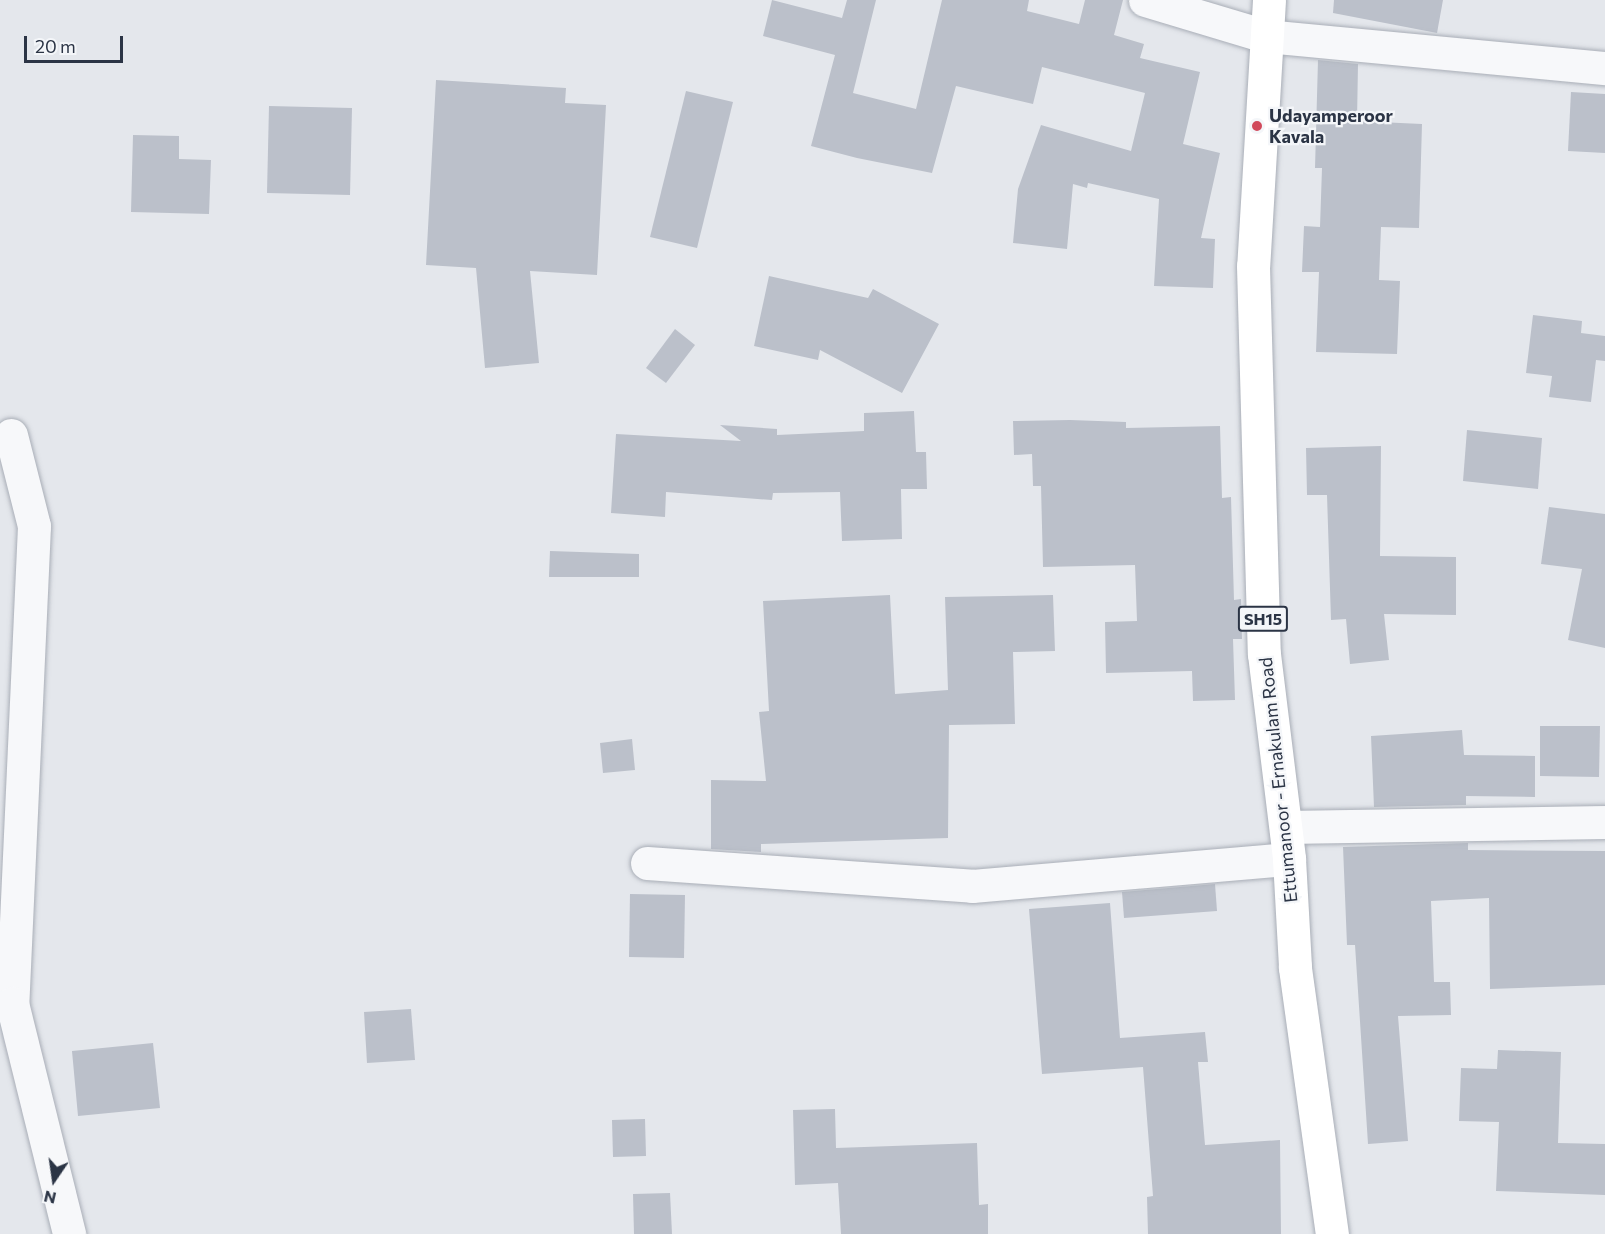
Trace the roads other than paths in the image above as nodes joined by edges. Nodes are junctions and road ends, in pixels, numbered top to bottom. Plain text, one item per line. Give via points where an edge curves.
1 (1145, 0) edge
2 (1269, 0) edge
3 (1265, 36) junction
4 (1605, 68) edge
5 (11, 435) dead end
6 (1605, 822) edge
7 (1286, 827) junction
8 (1289, 859) junction
9 (647, 863) dead end
10 (69, 1234) edge
11 (1332, 1234) edge

1 - 3 street
2 - 3 main road, Ettumanoor - Ernakulam Road / SH15
3 - 4 street
3 - 7 main road, Ettumanoor - Ernakulam Road / SH15 via 1253,266 1264,654
5 - 10 street via 34,526 12,1003
6 - 7 street
7 - 8 main road, Ettumanoor - Ernakulam Road / SH15
8 - 9 street via 972,886
8 - 11 main road, Ettumanoor - Ernakulam Road / SH15 via 1296,968

